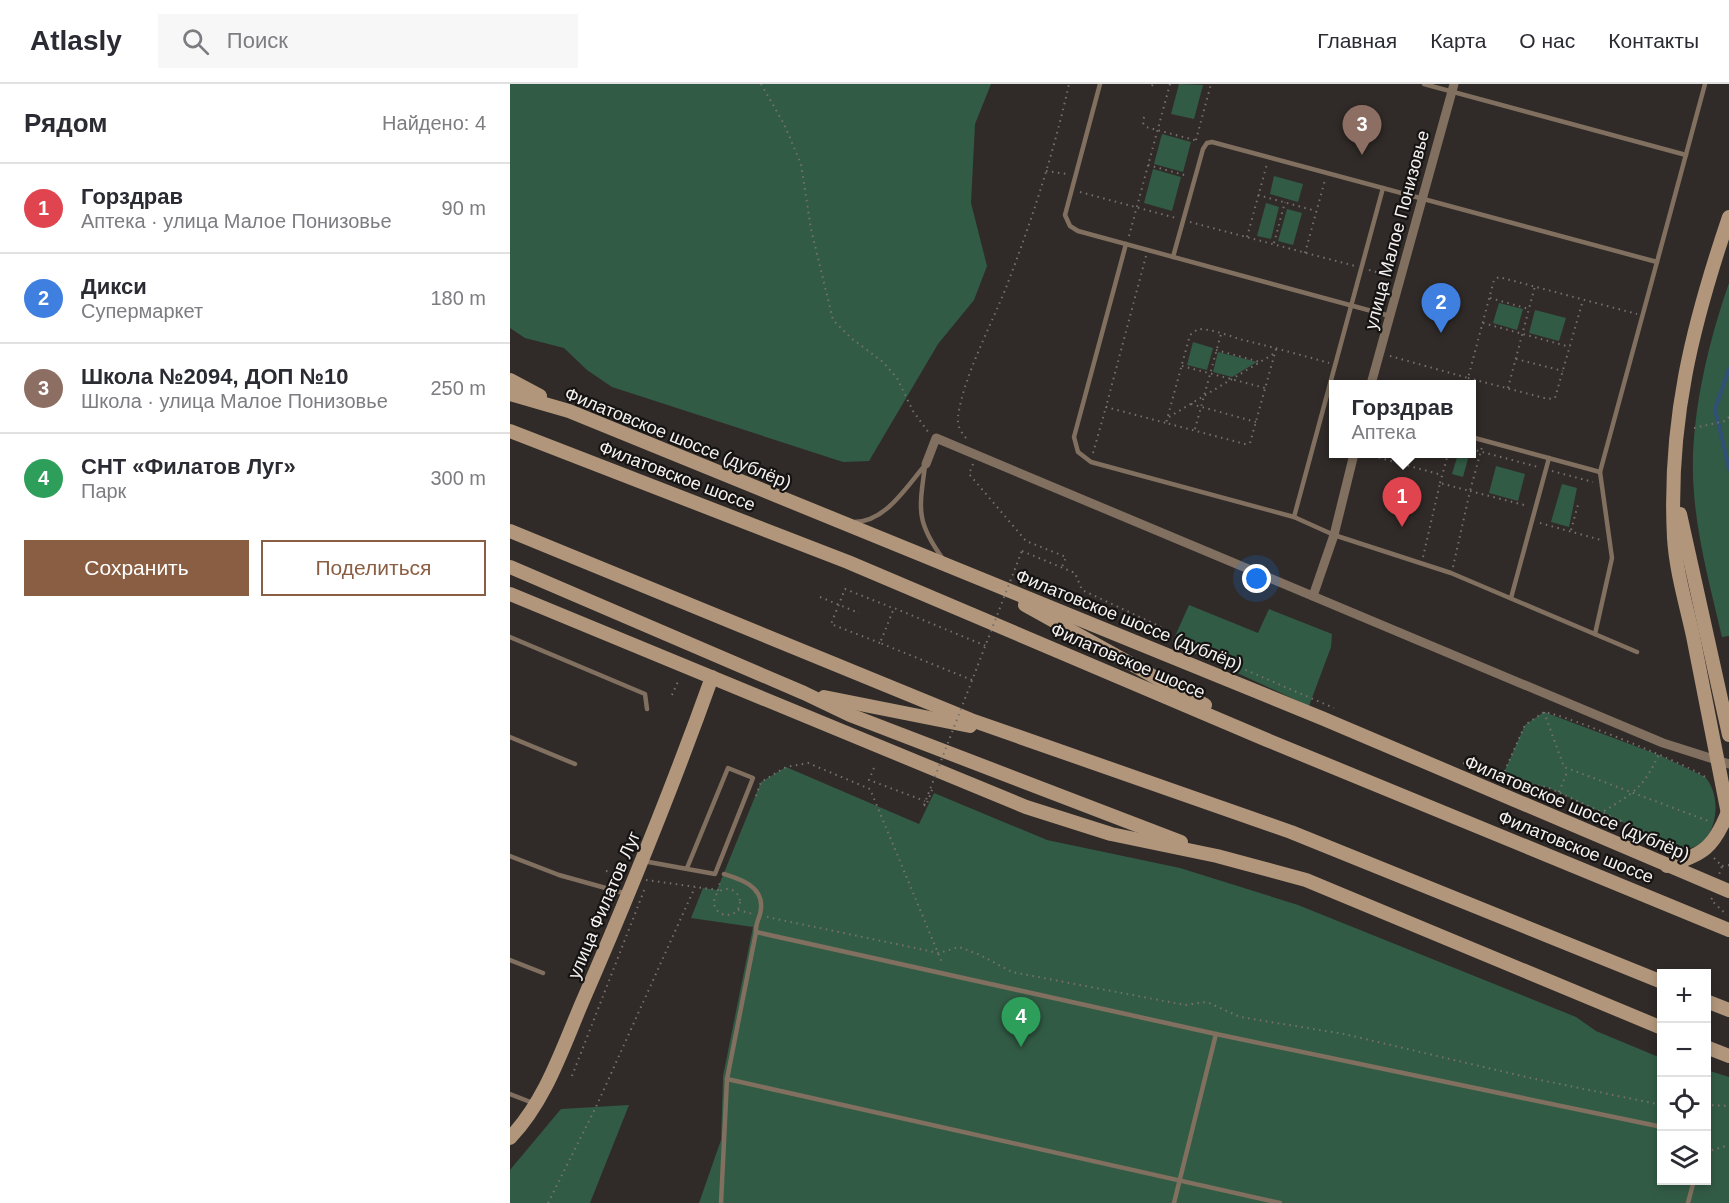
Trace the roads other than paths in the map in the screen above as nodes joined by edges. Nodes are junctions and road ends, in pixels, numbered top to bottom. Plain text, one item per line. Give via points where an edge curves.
1 (1100, 84) edge
2 (1424, 84) edge
3 (1705, 84) edge
4 (1453, 88) edge
5 (1686, 156) junction
6 (1383, 188) junction
7 (1423, 199) junction
8 (1729, 218) edge
9 (1126, 244) junction
10 (1173, 257) junction
11 (1657, 262) junction
12 (1351, 305) junction
13 (1390, 316) junction
14 (510, 380) edge
15 (1331, 380) edge
16 (1372, 380) edge
17 (1329, 387) edge
18 (510, 394) edge
19 (569, 411) junction
20 (510, 431) edge
21 (1476, 438) edge
22 (1353, 458) edge
23 (1549, 458) junction
24 (926, 464) junction
25 (1600, 472) junction
26 (1675, 483) junction
27 (1294, 517) junction
28 (836, 522) junction
29 (510, 531) edge
30 (1334, 535) junction
31 (948, 566) junction
32 (510, 567) edge
33 (970, 574) junction
34 (510, 594) edge
35 (1313, 596) junction
36 (1511, 598) junction
37 (1595, 634) junction
38 (510, 637) edge
39 (1637, 652) dead end
40 (712, 677) junction
41 (804, 693) junction
42 (647, 710) dead end
43 (1011, 735) junction
44 (1729, 735) edge
45 (510, 737) edge
46 (1267, 740) junction
47 (1722, 762) edge
48 (575, 764) dead end
49 (1724, 815) edge
50 (510, 856) edge
51 (1217, 856) junction
52 (643, 861) junction
53 (1667, 866) junction
54 (687, 868) junction
55 (724, 873) road end
56 (1729, 891) edge
57 (629, 895) junction
58 (1729, 930) edge
59 (756, 932) junction
60 (510, 960) edge
61 (543, 973) dead end
62 (1657, 980) edge
63 (1711, 1003) edge
64 (1729, 1011) edge
65 (1657, 1026) edge
66 (1216, 1034) junction
67 (1711, 1049) edge
68 (1729, 1056) edge
69 (727, 1079) junction
70 (510, 1094) edge
71 (536, 1104) junction
72 (1657, 1126) edge
73 (510, 1138) edge
74 (1179, 1180) junction
75 (1693, 1185) edge
76 (721, 1203) edge
77 (1174, 1203) edge
78 (1280, 1203) edge
79 (1688, 1203) edge

1 - 9 lane via 1065,214 1077,231
2 - 4 lane
3 - 5 lane
4 - 5 lane
4 - 7 street, улица Малое Понизовье
5 - 11 lane
6 - 7 lane
6 - 10 lane via 1207,143
6 - 12 lane
7 - 11 lane
7 - 13 street, улица Малое Понизовье
8 - 26 street via 1702,297 1685,369 1675,438
9 - 10 lane
9 - 27 lane via 1074,437 1078,452 1090,462
10 - 12 lane
11 - 25 lane
12 - 13 lane
12 - 15 lane
13 - 16 street, улица Малое Понизовье
14 - 19 street
17 - 27 lane
18 - 19 street, Филатовское шоссе (дублёр)
19 - 28 street, Филатовское шоссе (дублёр)
20 - 46 street, Филатовское шоссе via 848,562
21 - 23 lane
22 - 30 street
23 - 25 lane
23 - 36 lane
24 - 28 lane via 894,503 877,515 862,522
24 - 31 lane via 919,509 933,545
24 - 35 street via 936,438
25 - 37 lane via 1612,542 1611,566
26 - 44 street
26 - 47 street via 1676,552
27 - 30 lane
28 - 31 street, Филатовское шоссе (дублёр)
29 - 43 street
30 - 35 street
30 - 36 lane via 1452,573
31 - 33 street, Филатовское шоссе (дублёр)
32 - 41 street
33 - 46 street
33 - 53 street, Филатовское шоссе (дублёр) via 1324,719
34 - 40 street
35 - 47 street via 1663,743
36 - 37 lane
37 - 39 lane
38 - 42 lane via 645,694
40 - 51 street via 1026,807 1111,834
40 - 52 street, улица Филатов Луг
41 - 43 street
41 - 51 street via 850,716
43 - 62 street via 1291,832
45 - 48 lane
46 - 58 street, Филатовское шоссе
47 - 49 street
49 - 53 street via 1718,836 1707,849
50 - 57 lane
51 - 65 street via 1306,880
52 - 54 lane
52 - 57 street, улица Филатов Луг
53 - 56 street, Филатовское шоссе (дублёр)
54 - 54 lane via 715,874 753,778 728,768
55 - 59 lane via 749,883 759,894 762,905
57 - 71 street, улица Филатов Луг
59 - 66 lane
59 - 69 lane
60 - 61 lane
63 - 64 street
66 - 72 lane
66 - 74 lane
67 - 68 street
69 - 74 lane
69 - 76 lane
70 - 71 lane
71 - 73 street, улица Филатов Луг
74 - 77 lane
74 - 78 lane
75 - 79 lane

